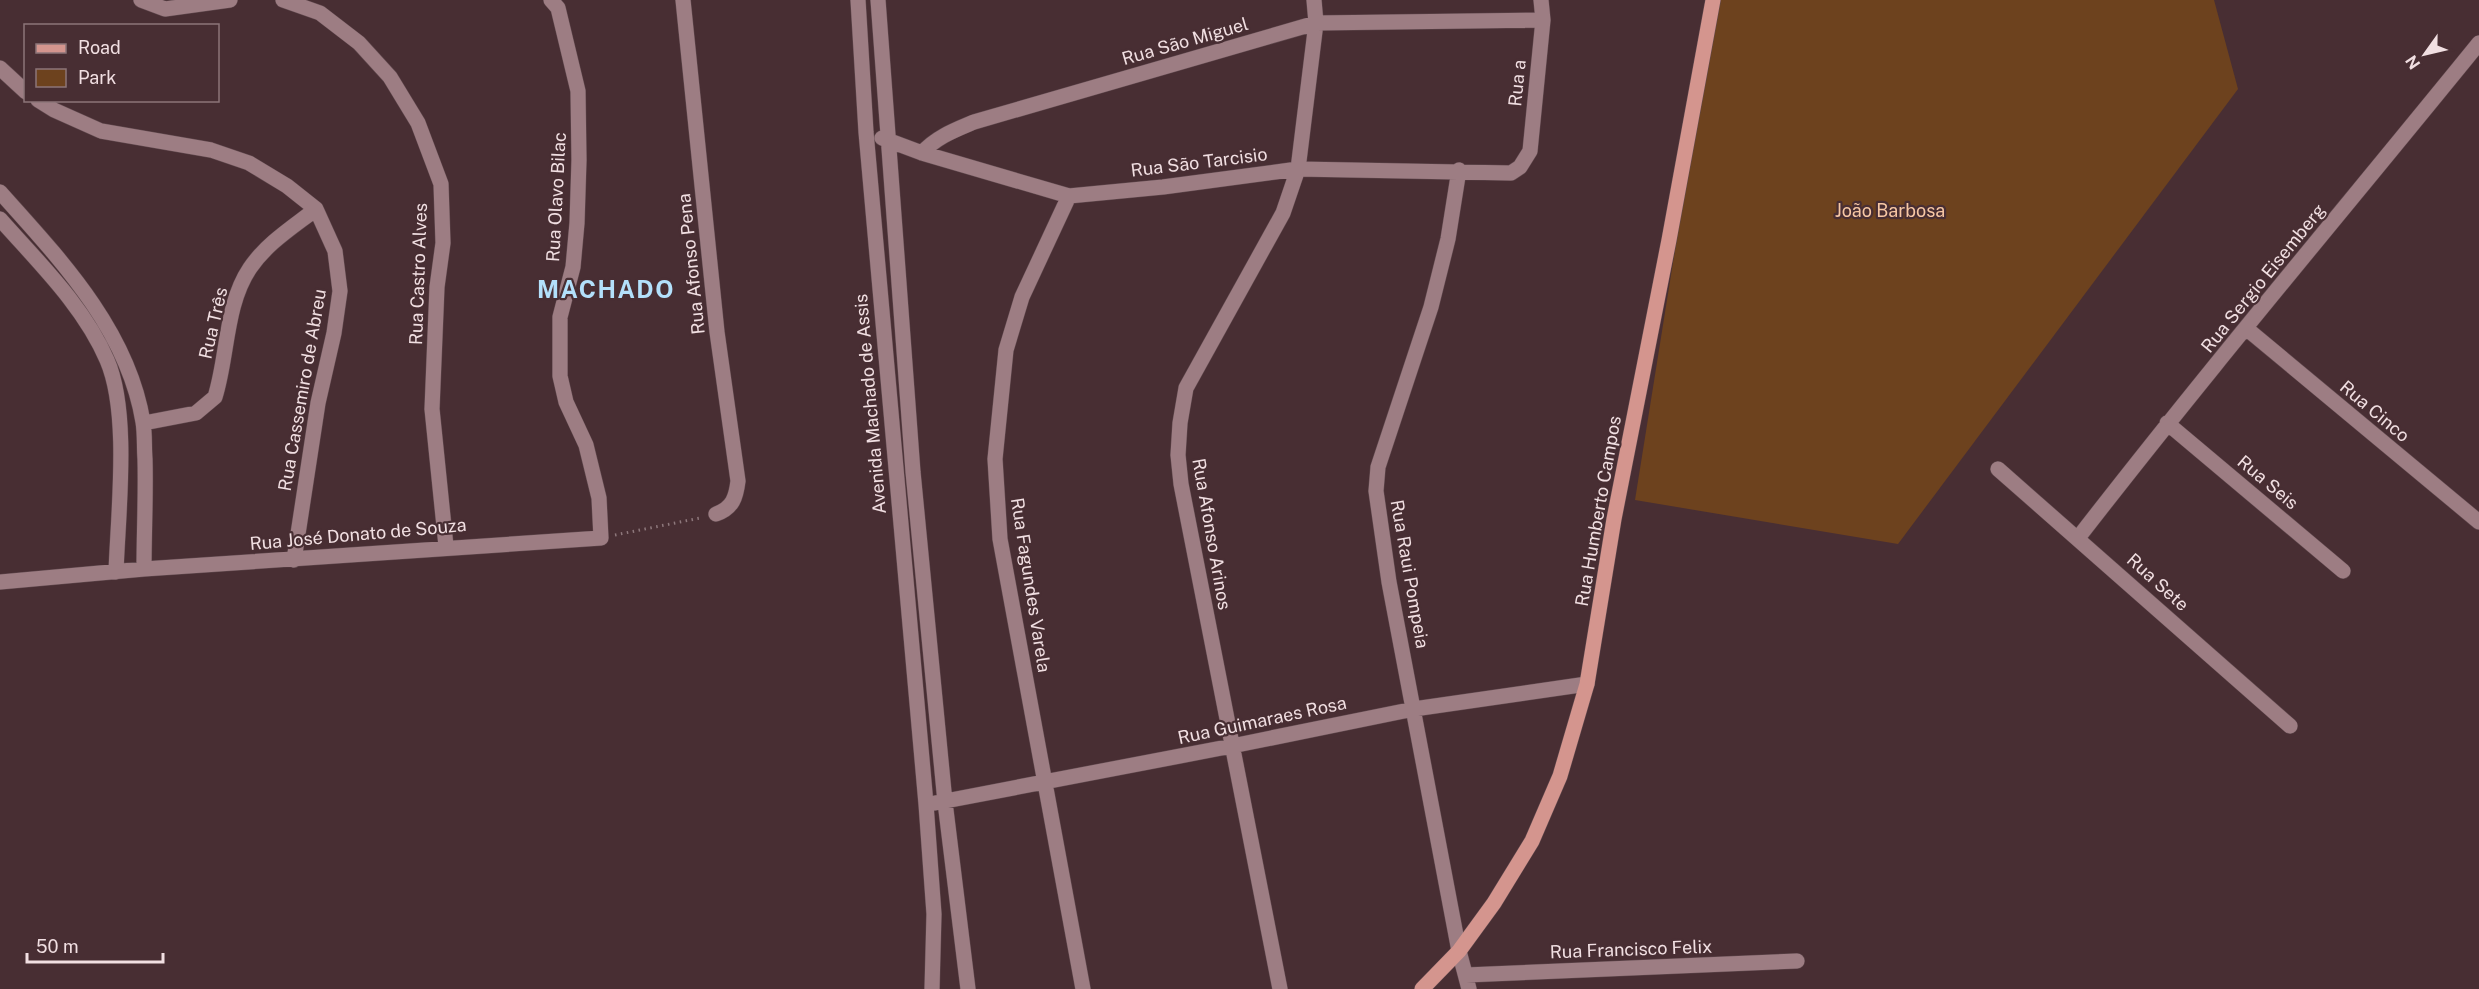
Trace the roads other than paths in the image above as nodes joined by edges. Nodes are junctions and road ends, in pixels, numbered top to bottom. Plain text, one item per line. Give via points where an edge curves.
1 (141, 0) edge
2 (230, 0) edge
3 (283, 0) edge
4 (551, 0) edge
5 (683, 0) edge
6 (858, 0) edge
7 (878, 0) edge
8 (1314, 0) edge
9 (1541, 0) edge
10 (1713, 0) edge
11 (1543, 20) junction
12 (1316, 23) junction
13 (2479, 43) edge
14 (0, 68) edge
15 (24, 90) edge
16 (41, 102) edge
17 (866, 132) junction
18 (889, 140) junction
19 (922, 153) junction
20 (1520, 167) joint
21 (1298, 170) junction
22 (1459, 170) junction
23 (0, 192) edge
24 (1069, 196) junction
25 (316, 209) junction
26 (0, 219) edge
27 (2247, 329) junction
28 (144, 423) junction
29 (2167, 423) junction
30 (1998, 469) dead end
31 (716, 514) road end
32 (2479, 522) edge
33 (2078, 537) junction
34 (601, 538) joint
35 (446, 546) junction
36 (294, 560) junction
37 (144, 569) junction
38 (2343, 571) dead end
39 (116, 572) junction
40 (0, 582) edge
41 (1587, 684) junction
42 (1414, 709) junction
43 (2290, 726) dead end
44 (1232, 747) junction
45 (1045, 783) junction
46 (945, 802) junction
47 (926, 804) junction
48 (1459, 951) junction
49 (1797, 961) dead end
50 (1468, 982) edge
51 (932, 989) edge
52 (968, 989) edge
53 (1083, 989) edge
54 (1280, 989) edge
55 (1422, 989) edge

1 - 2 street via 165,9
3 - 35 street, Rua Castro Alves via 320,13 359,43 390,77 418,123 441,184 443,243 437,287 432,409
4 - 34 street, Rua Olavo Bilac via 558,8 578,90 578,222 573,267 560,317 560,376 599,498
5 - 31 street, Rua Afonso Pena via 717,332 738,481 730,506
6 - 17 street, Avenida Machado de Assis
7 - 18 street, Avenida Machado de Assis
8 - 12 street, Rua Afonso Arinos
9 - 11 street, Rua a
10 - 41 main road, Rua Humberto Campos via 1614,519
11 - 12 street, Rua São Miguel
11 - 20 street, Rua a via 1530,151
12 - 19 street, Rua São Miguel via 974,122 942,136
12 - 21 street, Rua Afonso Arinos
13 - 27 street, Rua Sergio Eisemberg
14 - 15 street
16 - 25 street, Rua Cassemiro de Abreu via 101,131 211,150 249,163
17 - 18 street, Rua São Tarcisio
17 - 47 street, Avenida Machado de Assis
18 - 19 street, Rua São Tarcisio
18 - 46 street, Avenida Machado de Assis via 913,471
19 - 24 street, Rua São Tarcisio
20 - 22 street, Rua São Tarcisio via 1503,173
21 - 22 street, Rua São Tarcisio
21 - 24 street, Rua São Tarcisio
21 - 44 street, Rua Afonso Arinos via 1283,213 1186,388 1180,423 1181,484
22 - 42 street, Rua Raui Pompeia via 1448,239 1431,307 1378,466 1376,491 1381,535
23 - 28 street via 64,267 116,339
24 - 45 street, Rua Fagundes Varela via 1022,297 1006,350 995,459 1000,539
25 - 28 street, Rua Três via 275,240 250,268 232,310 215,398 196,413
25 - 36 street, Rua Cassemiro de Abreu via 335,251 340,291
26 - 39 street via 61,288 107,360 116,388 119,427
27 - 29 street, Rua Sergio Eisemberg
27 - 32 street, Rua Cinco
28 - 37 street
29 - 33 street, Rua Sergio Eisemberg
29 - 38 street, Rua Seis
30 - 33 street, Rua Sete
33 - 43 street, Rua Sete
34 - 35 street, Rua José Donato de Souza
35 - 36 street, Rua José Donato de Souza
36 - 37 street, Rua José Donato de Souza
37 - 39 street, Rua José Donato de Souza
39 - 40 street, Rua José Donato de Souza
41 - 42 street, Rua Guimaraes Rosa
41 - 48 main road, Rua Humberto Campos via 1560,776 1532,841
42 - 44 street, Rua Guimaraes Rosa
42 - 48 street, Rua Raui Pompeia
44 - 45 street, Rua Guimaraes Rosa
44 - 54 street, Rua Afonso Arinos
45 - 46 street, Rua Guimaraes Rosa
45 - 53 street, Rua Fagundes Varela
46 - 47 street
46 - 52 street, Avenida Machado de Assis
47 - 51 street, Avenida Machado de Assis via 934,914
48 - 50 street, Rua Raui Pompeia
48 - 55 main road, Rua Humberto Campos
49 - 50 street, Rua Francisco Felix

